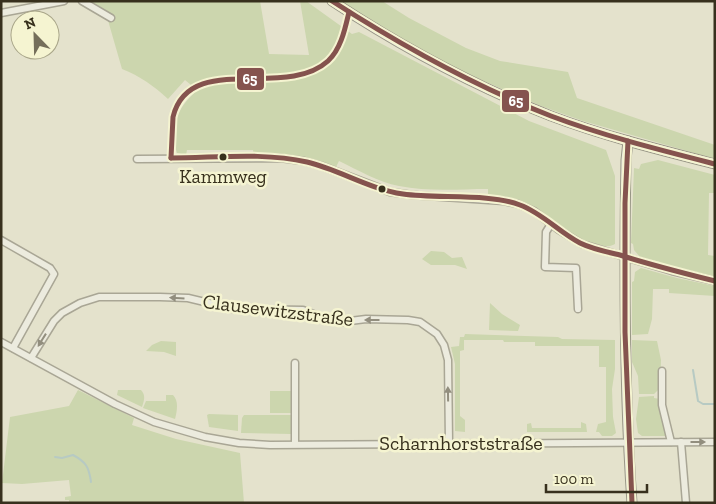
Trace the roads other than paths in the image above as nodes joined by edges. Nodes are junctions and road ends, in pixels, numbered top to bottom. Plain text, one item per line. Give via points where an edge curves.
1 (64, 1) edge
2 (82, 1) edge
3 (332, 1) edge
4 (1, 13) edge
5 (111, 18) dead end
6 (628, 141) junction
7 (136, 159) dead end
8 (715, 164) edge
9 (551, 224) junction
10 (1, 240) edge
11 (625, 258) junction
12 (715, 281) edge
13 (578, 309) dead end
14 (1, 342) edge
15 (15, 350) junction
16 (31, 358) junction
17 (295, 363) dead end
18 (662, 371) dead end
19 (671, 442) junction
20 (681, 442) junction
21 (715, 442) edge
22 (449, 443) junction
23 (628, 443) junction
24 (295, 444) junction
25 (632, 503) edge
26 (686, 503) edge

1 - 4 street
2 - 5 street
3 - 6 main road via 390,37 494,91 553,116
6 - 8 main road
6 - 11 main road
7 - 9 street via 304,161 390,192 504,200 526,207
9 - 11 street via 582,244
9 - 13 street via 546,232 545,267 576,268
10 - 15 street via 50,268 54,274
11 - 12 street
11 - 23 main road
14 - 15 street, Scharnhorststraße
15 - 16 street, Scharnhorststraße
22 -> 16 street, Clausewitzstraße via 446,350 437,334 420,322 374,319 342,322 303,310 234,309 188,298 99,297 62,313
16 - 24 street, Scharnhorststraße via 154,422 239,443
17 - 24 street
18 - 19 street via 657,395
19 - 20 street, Scharnhorststraße
19 - 23 street, Scharnhorststraße
20 -> 21 street, Scharnhorststraße
20 - 26 street
22 - 23 street, Scharnhorststraße
22 - 24 street, Scharnhorststraße
23 - 25 main road

